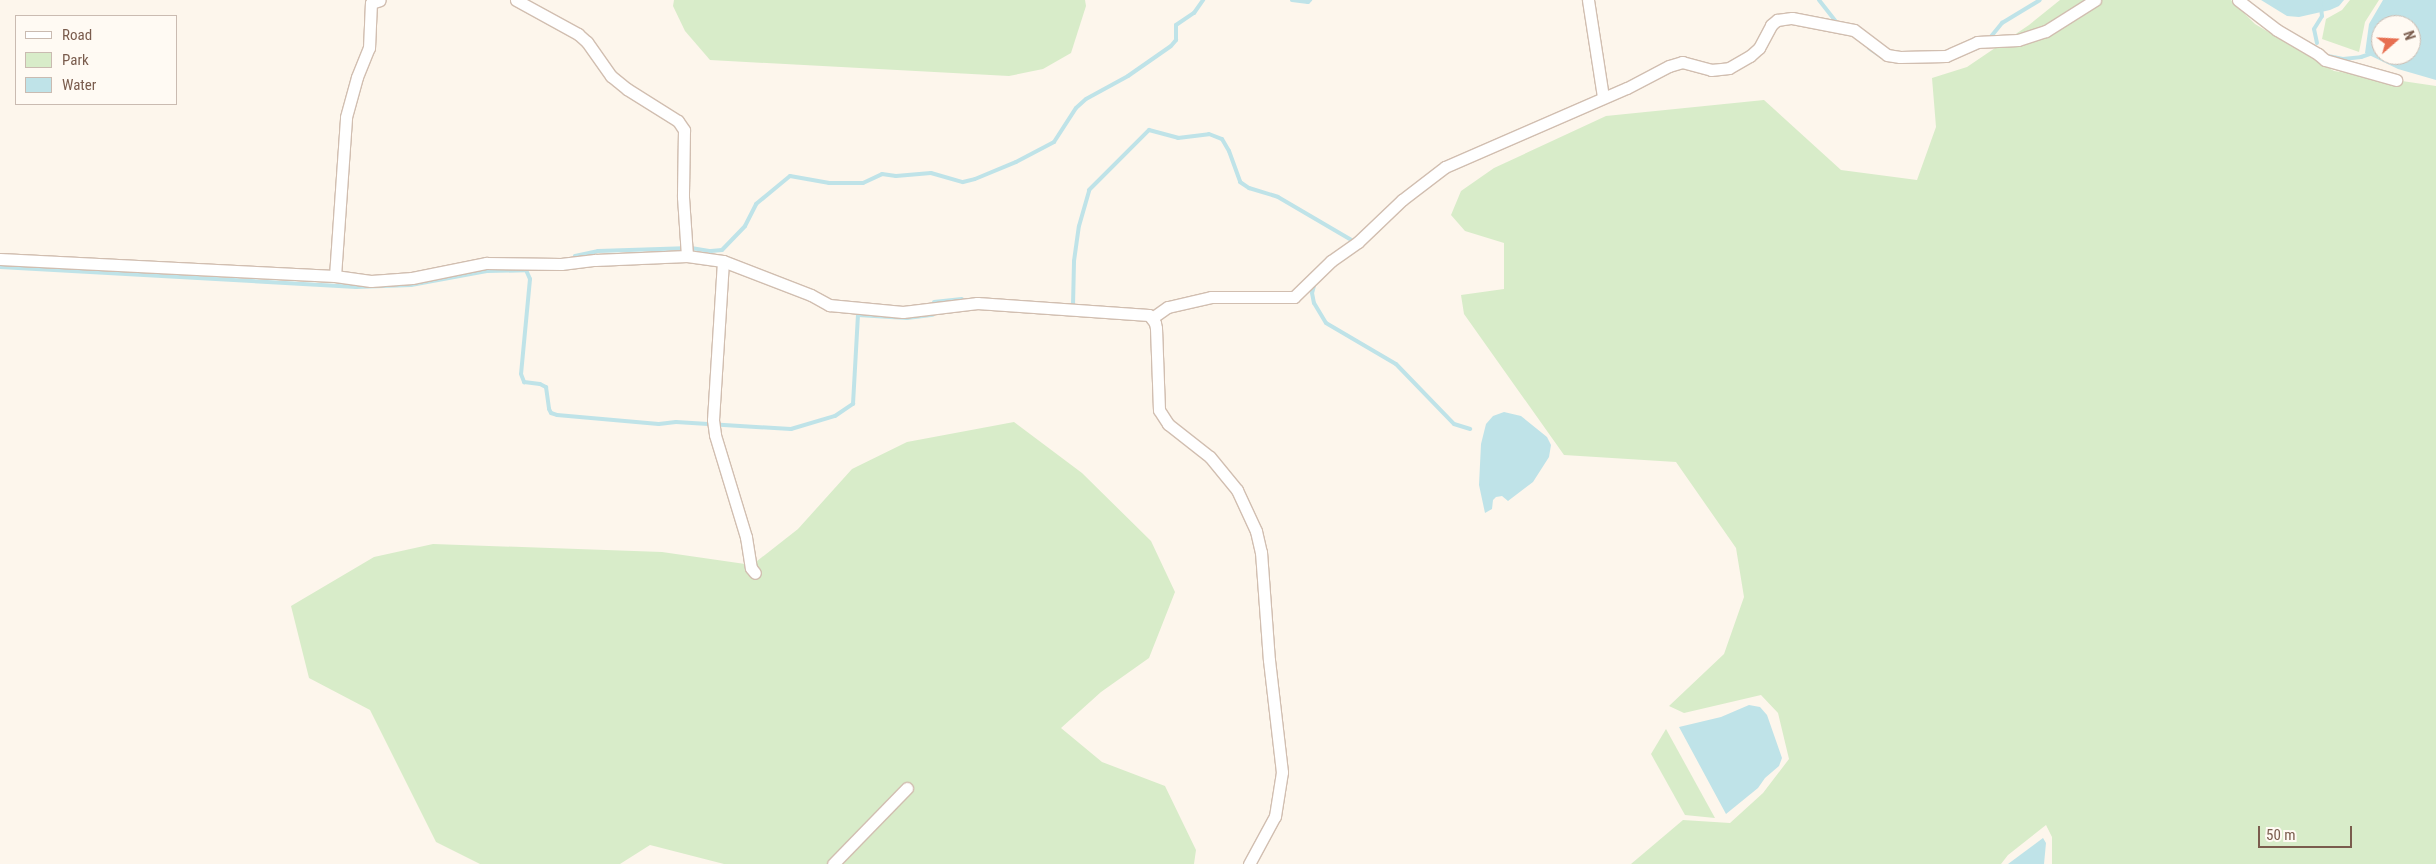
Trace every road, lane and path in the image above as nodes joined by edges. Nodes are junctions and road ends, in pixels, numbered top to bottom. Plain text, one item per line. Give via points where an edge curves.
1 (380, 0) edge
2 (516, 0) edge
3 (1588, 0) edge
4 (2095, 0) edge
5 (2238, 0) edge
6 (2396, 80) dead end
7 (1603, 97) junction
8 (686, 251) junction
9 (0, 259) edge
10 (723, 261) junction
11 (335, 276) junction
12 (1152, 318) junction
13 (755, 573) dead end
14 (907, 788) dead end
15 (833, 864) edge
16 (1249, 864) edge

1 - 11 street via 371,3 369,48 346,117
2 - 8 street via 578,34 611,76 668,114 684,130
3 - 7 street
4 - 7 street via 2046,31 2018,40 1977,42 1946,56 1900,57 1879,51 1854,30 1784,18 1771,25 1759,48 1729,68 1711,70 1682,62
5 - 6 street via 2277,30 2325,60
7 - 12 street via 1445,167 1402,200 1294,297 1210,297 1168,307
8 - 10 street
8 - 11 street via 562,264 486,263 394,280 371,281
9 - 11 street
10 - 12 street via 829,305 902,312 977,303 1149,315
10 - 13 street via 714,425 746,537 750,568
12 - 16 street via 1156,328 1159,410 1168,424 1210,457 1237,490 1256,531 1261,552 1282,772 1276,816
14 - 15 street

